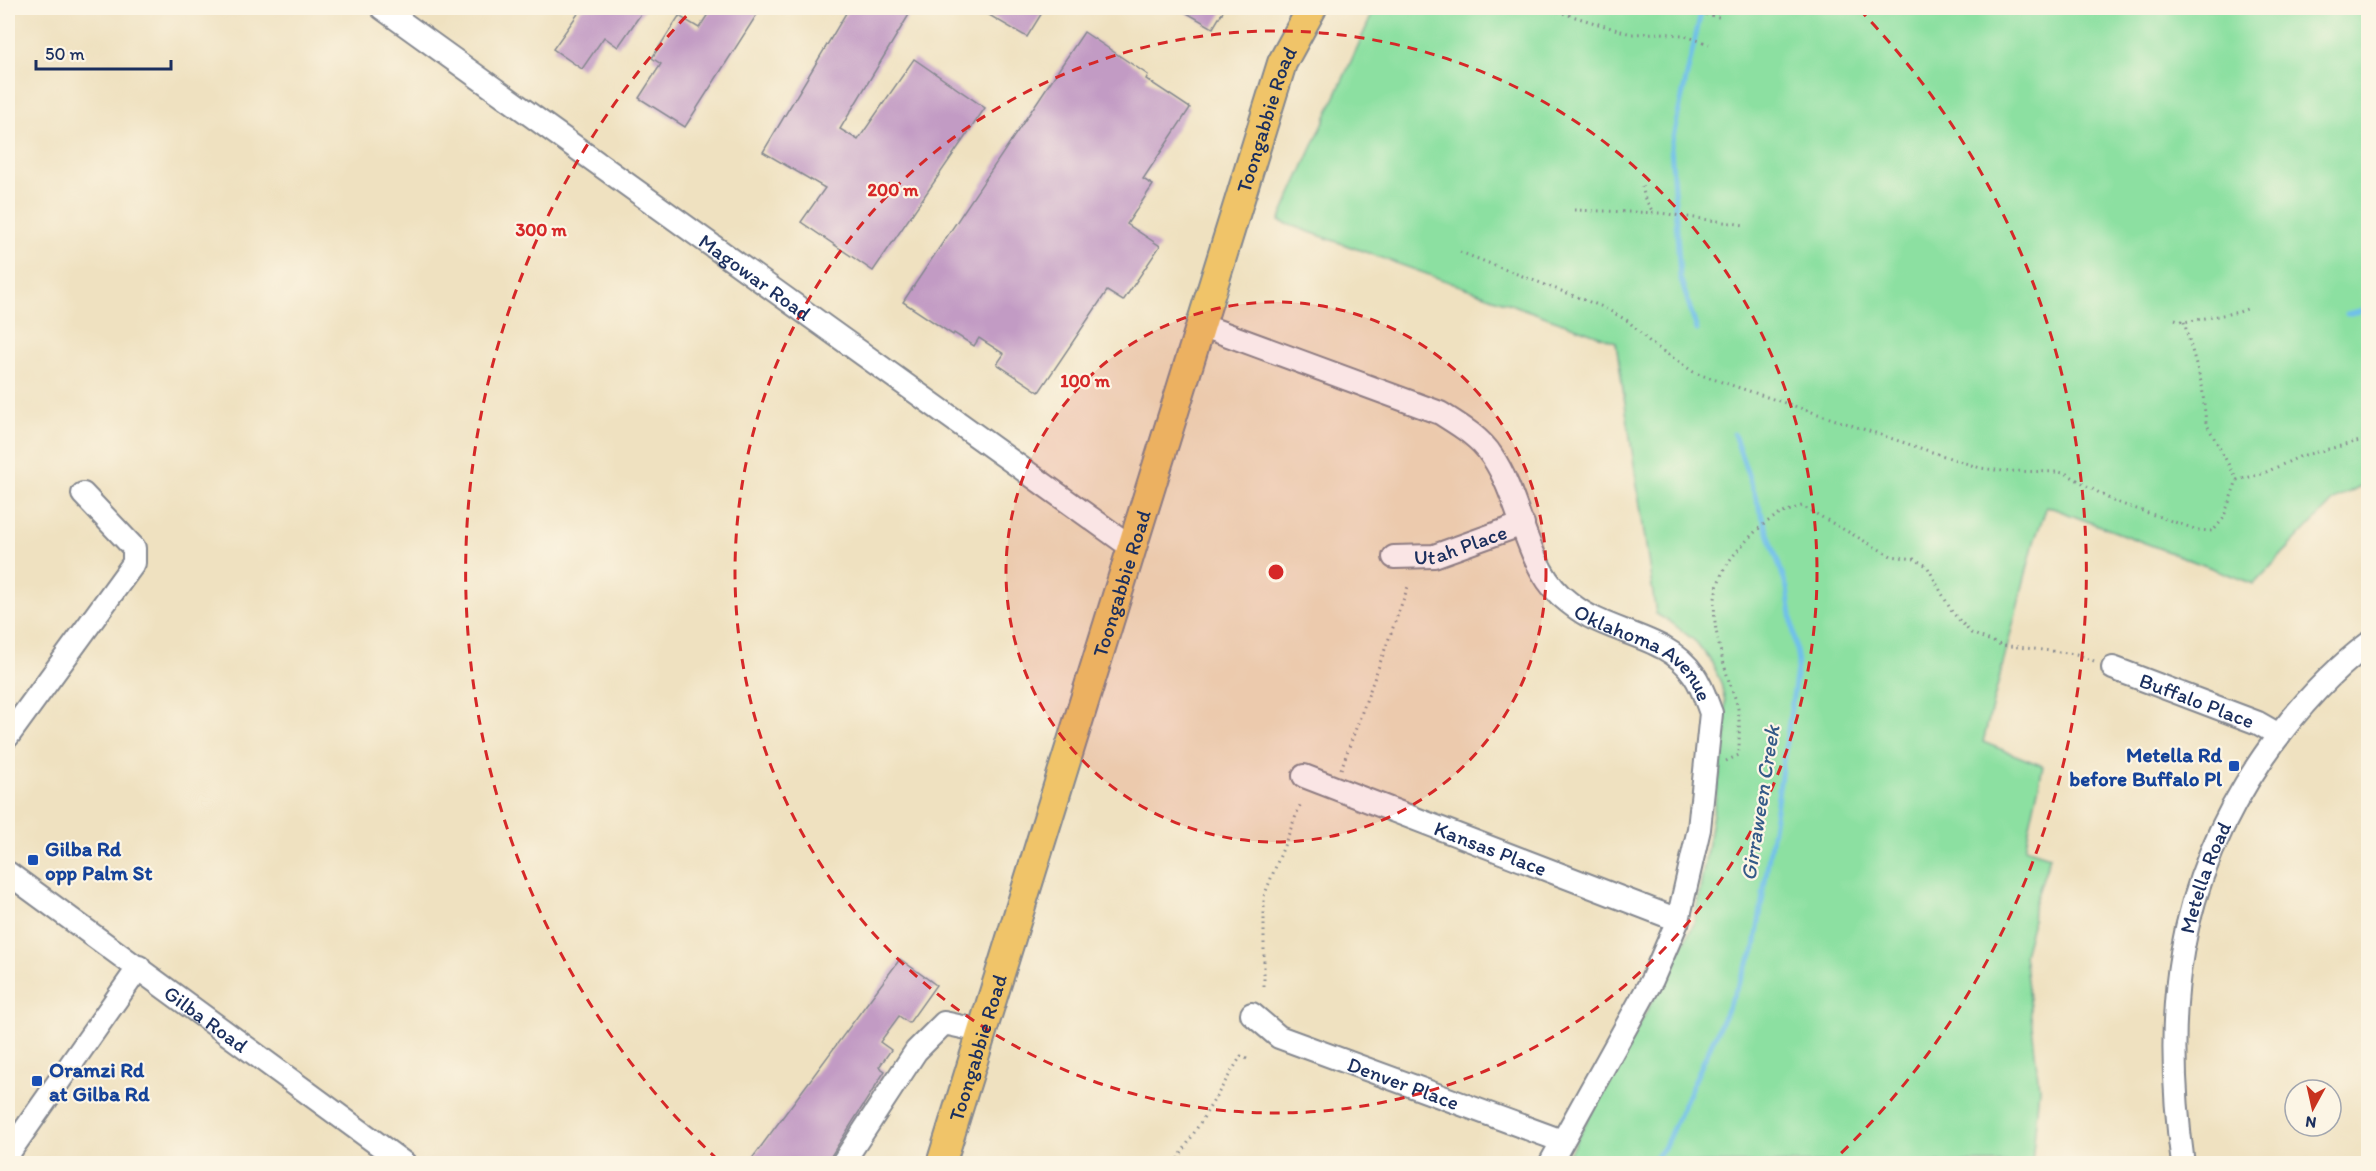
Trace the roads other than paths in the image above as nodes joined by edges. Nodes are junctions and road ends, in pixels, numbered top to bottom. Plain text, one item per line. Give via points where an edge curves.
1 (382, 8) edge
2 (1312, 8) edge
3 (1201, 325) junction
4 (83, 494) dead end
5 (1523, 524) junction
6 (1131, 547) junction
7 (1394, 557) dead end
8 (2368, 644) edge
9 (2113, 668) road end
10 (2279, 735) junction
11 (8, 736) edge
12 (1304, 776) dead end
13 (8, 873) edge
14 (1678, 920) junction
15 (139, 967) junction
16 (1252, 1014) dead end
17 (981, 1031) junction
18 (1562, 1141) junction
19 (8, 1154) edge
20 (405, 1164) edge
21 (842, 1164) edge
22 (941, 1164) edge
23 (1550, 1164) edge
24 (2183, 1164) edge

1 - 6 street, Magowar Road
2 - 3 main road, Toongabbie Road via 1282,63
3 - 5 street, Oklahoma Avenue via 1440,413 1468,431 1491,454 1505,477
3 - 6 main road, Toongabbie Road
4 - 11 street via 134,548 134,563
5 - 7 street, Utah Place via 1434,556
5 - 14 street, Oklahoma Avenue via 1539,567 1558,594 1587,616 1670,651 1694,675 1711,713 1699,829
6 - 17 main road, Toongabbie Road
8 - 10 street, Metella Road via 2318,688
9 - 10 street, Buffalo Place via 2258,723
10 - 24 street, Metella Road via 2240,790 2200,875 2186,928 2173,1032 2174,1089
12 - 14 street, Kansas Place
13 - 15 street, Gilba Road
14 - 18 street, Oklahoma Avenue via 1652,980
15 - 19 street
15 - 20 street, Gilba Road
16 - 18 street, Denver Place via 1279,1037
17 - 21 street via 944,1023 916,1051
17 - 22 main road, Toongabbie Road
18 - 23 street, Oklahoma Avenue

